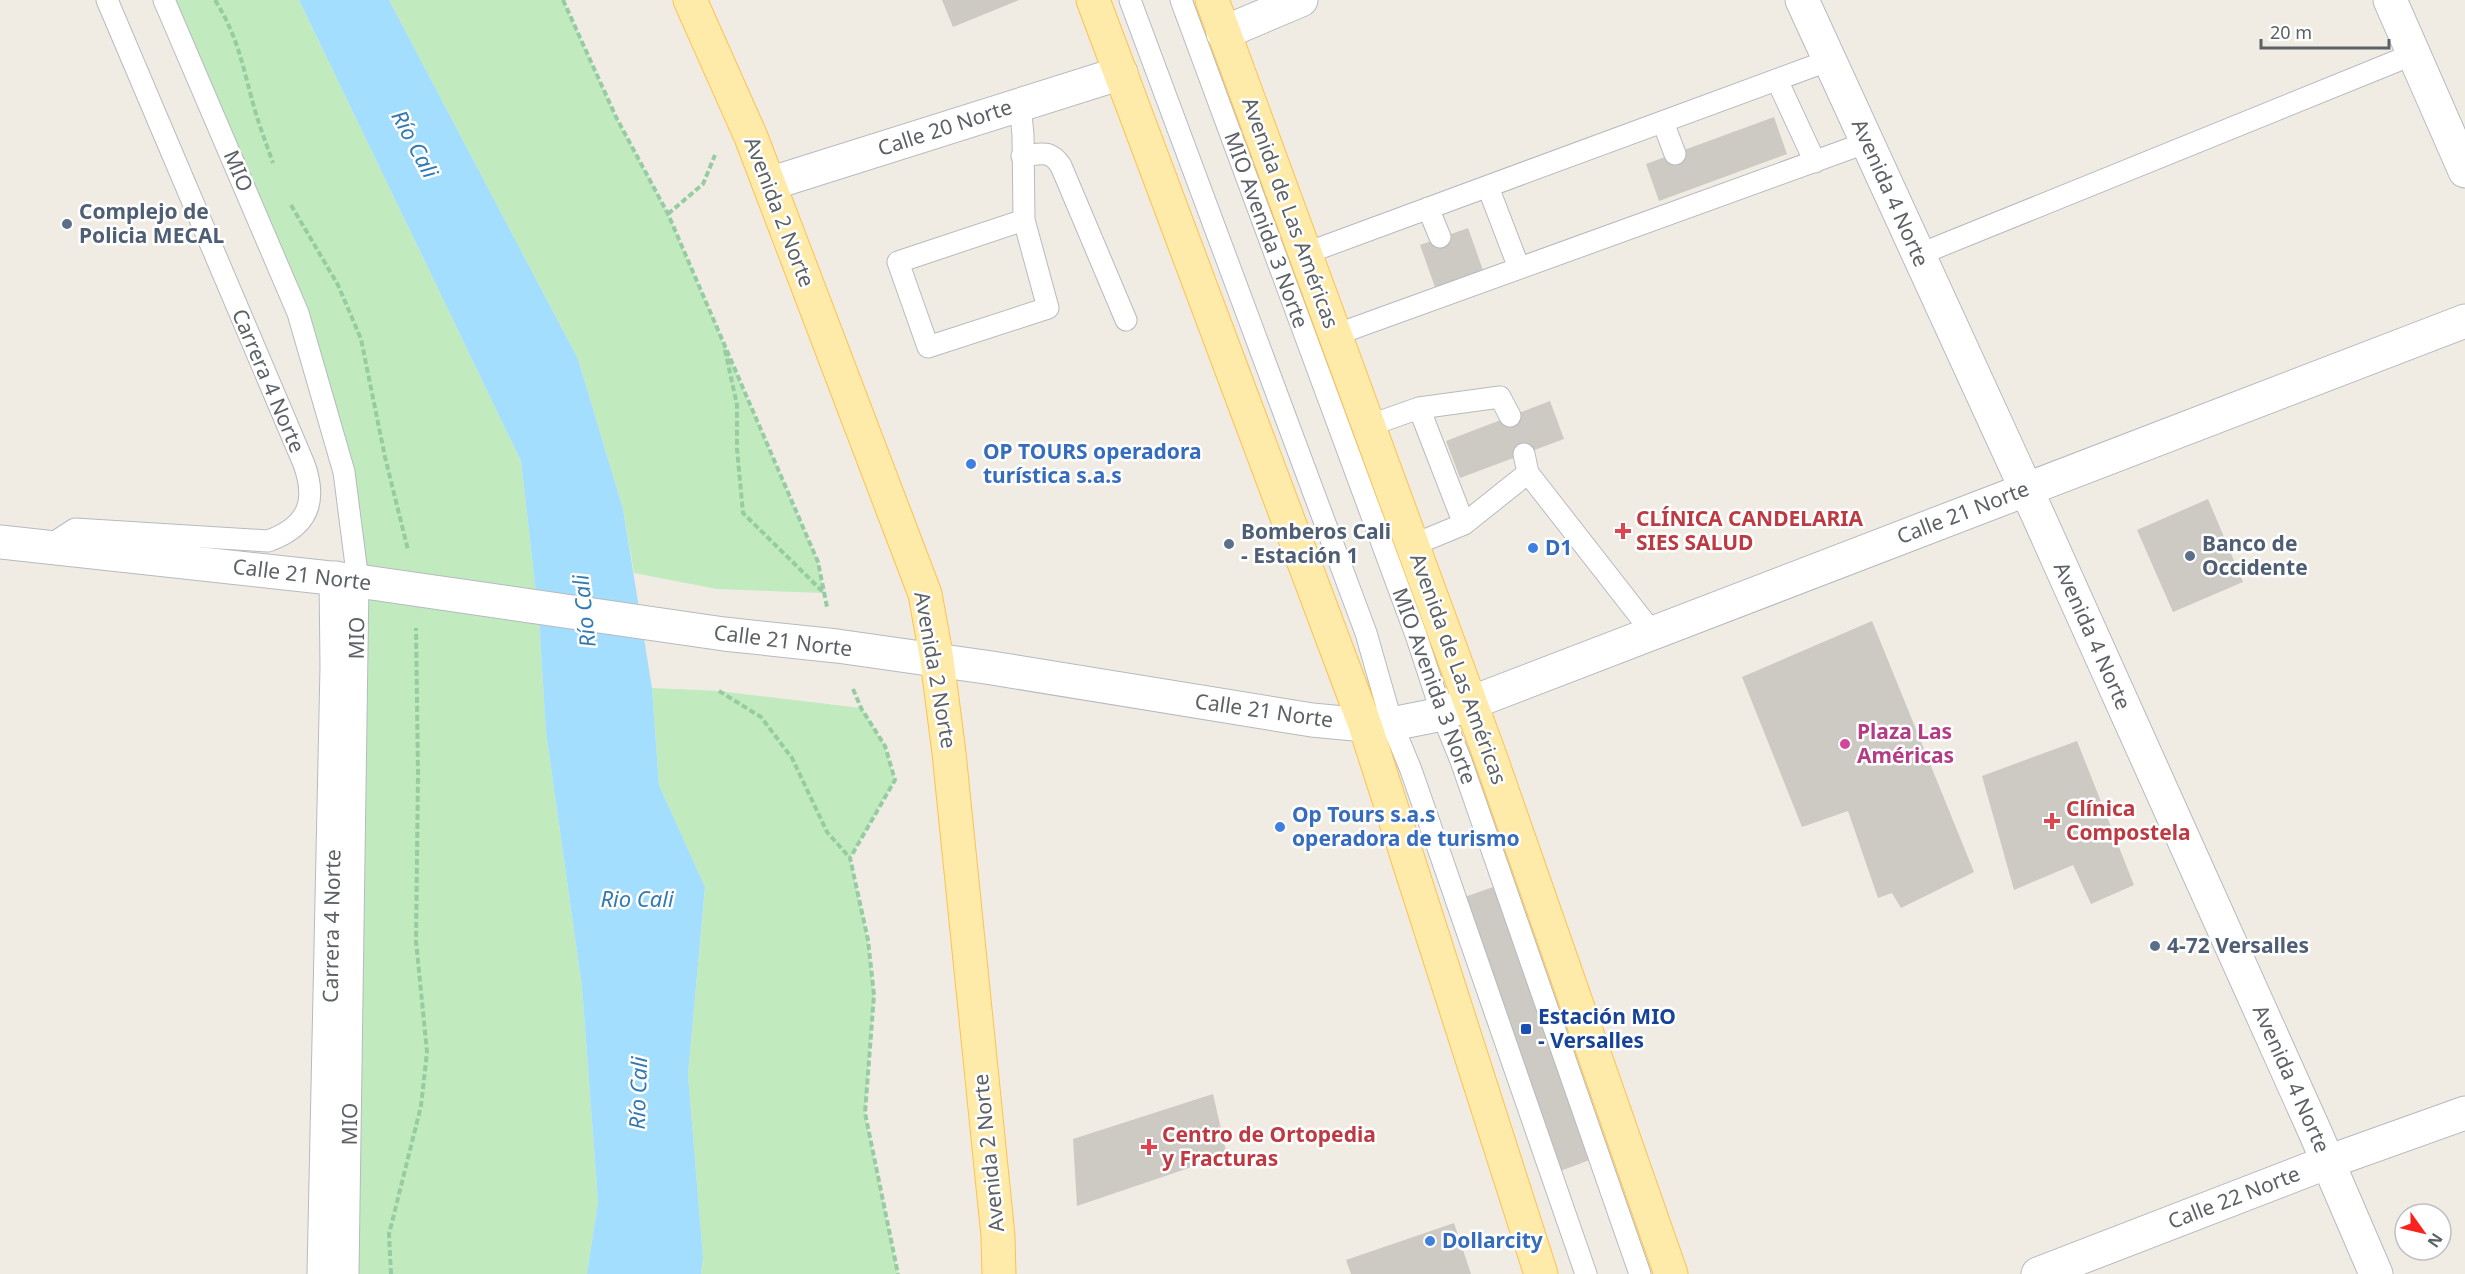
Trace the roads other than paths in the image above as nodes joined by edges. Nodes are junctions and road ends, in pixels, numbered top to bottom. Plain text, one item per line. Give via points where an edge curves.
1 (107, 0) edge
2 (164, 0) edge
3 (690, 0) edge
4 (1093, 0) edge
5 (1130, 0) edge
6 (1181, 0) edge
7 (1212, 0) edge
8 (1301, 0) edge
9 (1802, 0) edge
10 (2390, 0) edge
11 (1224, 33) junction
12 (2414, 54) junction
13 (1830, 60) junction
14 (1121, 73) junction
15 (1778, 80) junction
16 (1020, 104) junction
17 (1664, 122) junction
18 (1868, 142) junction
19 (1675, 154) dead end
20 (1022, 156) junction
21 (1815, 162) junction
22 (2465, 171) edge
23 (769, 184) junction
24 (1488, 186) junction
25 (1428, 208) junction
26 (1024, 220) junction
27 (1440, 237) dead end
28 (1304, 254) junction
29 (1918, 255) junction
30 (1519, 268) junction
31 (1126, 320) dead end
32 (2465, 321) edge
33 (1335, 335) junction
34 (1419, 408) junction
35 (1510, 416) dead end
36 (1368, 426) junction
37 (2026, 489) junction
38 (1464, 524) junction
39 (0, 542) edge
40 (1413, 545) junction
41 (49, 546) junction
42 (347, 579) junction
43 (1652, 632) junction
44 (937, 660) junction
45 (1456, 708) junction
46 (1378, 724) junction
47 (2465, 1113) edge
48 (2328, 1162) junction
49 (324, 1274) edge
50 (348, 1274) edge
51 (999, 1274) edge
52 (1541, 1274) edge
53 (1586, 1274) edge
54 (1640, 1274) edge
55 (1671, 1274) edge
56 (2038, 1274) edge
57 (2376, 1274) edge

1 - 41 lane, Carrera 4 Norte via 304,464 310,481 310,502 296,527 268,541 75,529
2 - 42 lane, MIO via 297,313 344,472
3 - 23 main road, Avenida 2 Norte
4 - 14 main road
5 - 46 lane via 1366,633
6 - 45 lane, MIO Avenida 3 Norte via 1416,635
7 - 11 main road, Avenida de Las Américas
8 - 11 street
9 - 13 street, Avenida 4 Norte
10 - 12 street
11 - 28 main road, Avenida de Las Américas
12 - 22 street
12 - 29 lane
13 - 15 lane
13 - 18 street, Avenida 4 Norte
14 - 16 street, Calle 20 Norte
14 - 46 main road
15 - 17 lane
15 - 21 lane
16 - 20 lane
16 - 23 street, Calle 20 Norte
17 - 19 lane
17 - 24 lane
18 - 21 lane
18 - 29 street, Avenida 4 Norte
20 - 26 lane
20 - 31 lane via 1048,153 1061,166
21 - 30 lane via 1690,198
23 - 44 main road, Avenida 2 Norte via 925,594
24 - 25 lane
24 - 30 lane
25 - 27 lane
25 - 28 lane
26 - 26 lane via 898,262 928,347 1048,308
28 - 33 main road, Avenida de Las Américas
29 - 37 street, Avenida 4 Norte
30 - 33 lane via 1459,286
32 - 37 street, Calle 21 Norte
33 - 36 main road, Avenida de Las Américas
34 - 35 lane via 1500,397
34 - 36 lane
34 - 38 lane
36 - 40 main road, Avenida de Las Américas
37 - 43 street, Calle 21 Norte
37 - 48 street, Avenida 4 Norte
38 - 40 lane
38 - 43 lane via 1526,464
39 - 41 street, Calle 21 Norte
40 - 45 main road, Avenida de Las Américas
41 - 42 street, Calle 21 Norte
42 - 44 street, Calle 21 Norte via 724,634
42 - 49 street, Carrera 4 Norte via 337,667
42 - 50 lane, MIO
43 - 45 street, Calle 21 Norte
44 - 46 street, Calle 21 Norte via 1312,720
44 - 51 main road, Avenida 2 Norte via 951,765
45 - 46 street, Calle 21 Norte
45 - 54 lane, MIO Avenida 3 Norte via 1461,761
45 - 55 main road, Avenida de Las Américas
46 - 52 main road
46 - 53 lane via 1411,770
47 - 48 street, Calle 22 Norte
48 - 56 street, Calle 22 Norte
48 - 57 street, Avenida 4 Norte

